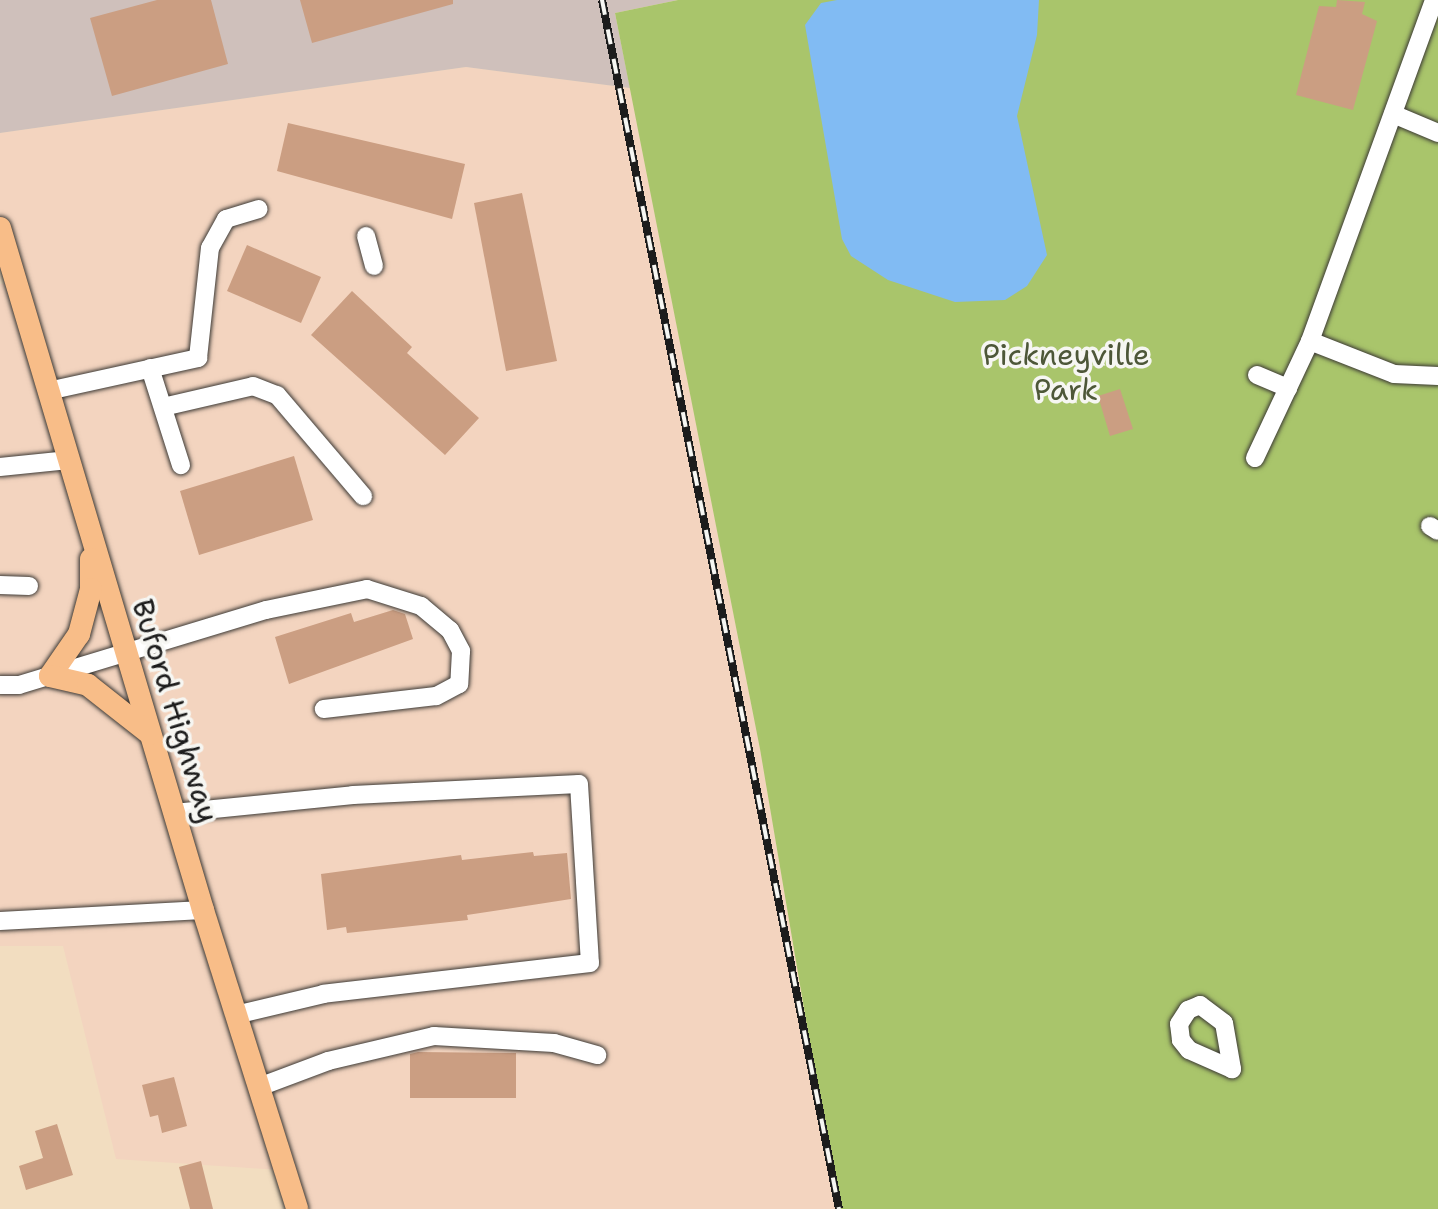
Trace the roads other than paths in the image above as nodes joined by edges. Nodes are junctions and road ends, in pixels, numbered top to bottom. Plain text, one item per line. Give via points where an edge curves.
1 (1434, 0) edge
2 (1393, 114) junction
3 (1438, 133) edge
4 (258, 209) dead end
5 (0, 228) edge
6 (366, 236) dead end
7 (374, 266) dead end
8 (1310, 341) junction
9 (150, 368) junction
10 (1257, 375) dead end
11 (1438, 376) edge
12 (1288, 388) junction
13 (48, 391) junction
14 (163, 407) junction
15 (1255, 458) dead end
16 (69, 460) junction
17 (181, 465) dead end
18 (0, 467) edge
19 (363, 496) dead end
20 (90, 532) junction
21 (0, 585) edge
22 (29, 586) dead end
23 (126, 653) junction
24 (50, 676) junction
25 (0, 685) edge
26 (324, 709) dead end
27 (150, 735) junction
28 (174, 813) junction
29 (203, 910) junction
30 (0, 921) edge
31 (236, 1015) junction
32 (597, 1055) dead end
33 (259, 1087) junction
34 (297, 1209) edge

1 - 2 street
2 - 3 street
2 - 8 street
4 - 9 street via 226,219 210,248 198,358
5 - 13 main road, Buford Highway
6 - 7 street
8 - 11 street via 1373,368
8 - 12 street
9 - 13 street
9 - 14 street
10 - 12 street
12 - 15 street
13 - 16 main road, Buford Highway
14 - 17 street
14 - 19 street via 253,386 277,395
16 - 18 street
16 - 20 main road, Buford Highway
20 - 23 main road, Buford Highway
20 - 24 main road via 87,604 79,634
21 - 22 street
23 - 24 street
23 - 26 street via 266,610 367,589 421,606 450,630 461,651 459,684 436,696
23 - 27 main road, Buford Highway
24 - 25 street
24 - 27 main road via 88,685
27 - 28 main road, Buford Highway
28 - 29 main road, Buford Highway
28 - 31 street via 353,795 579,784 590,963 324,994
29 - 30 street
29 - 31 main road, Buford Highway
31 - 33 main road, Buford Highway
32 - 33 street via 554,1043 434,1036 328,1061
33 - 34 main road, Buford Highway

